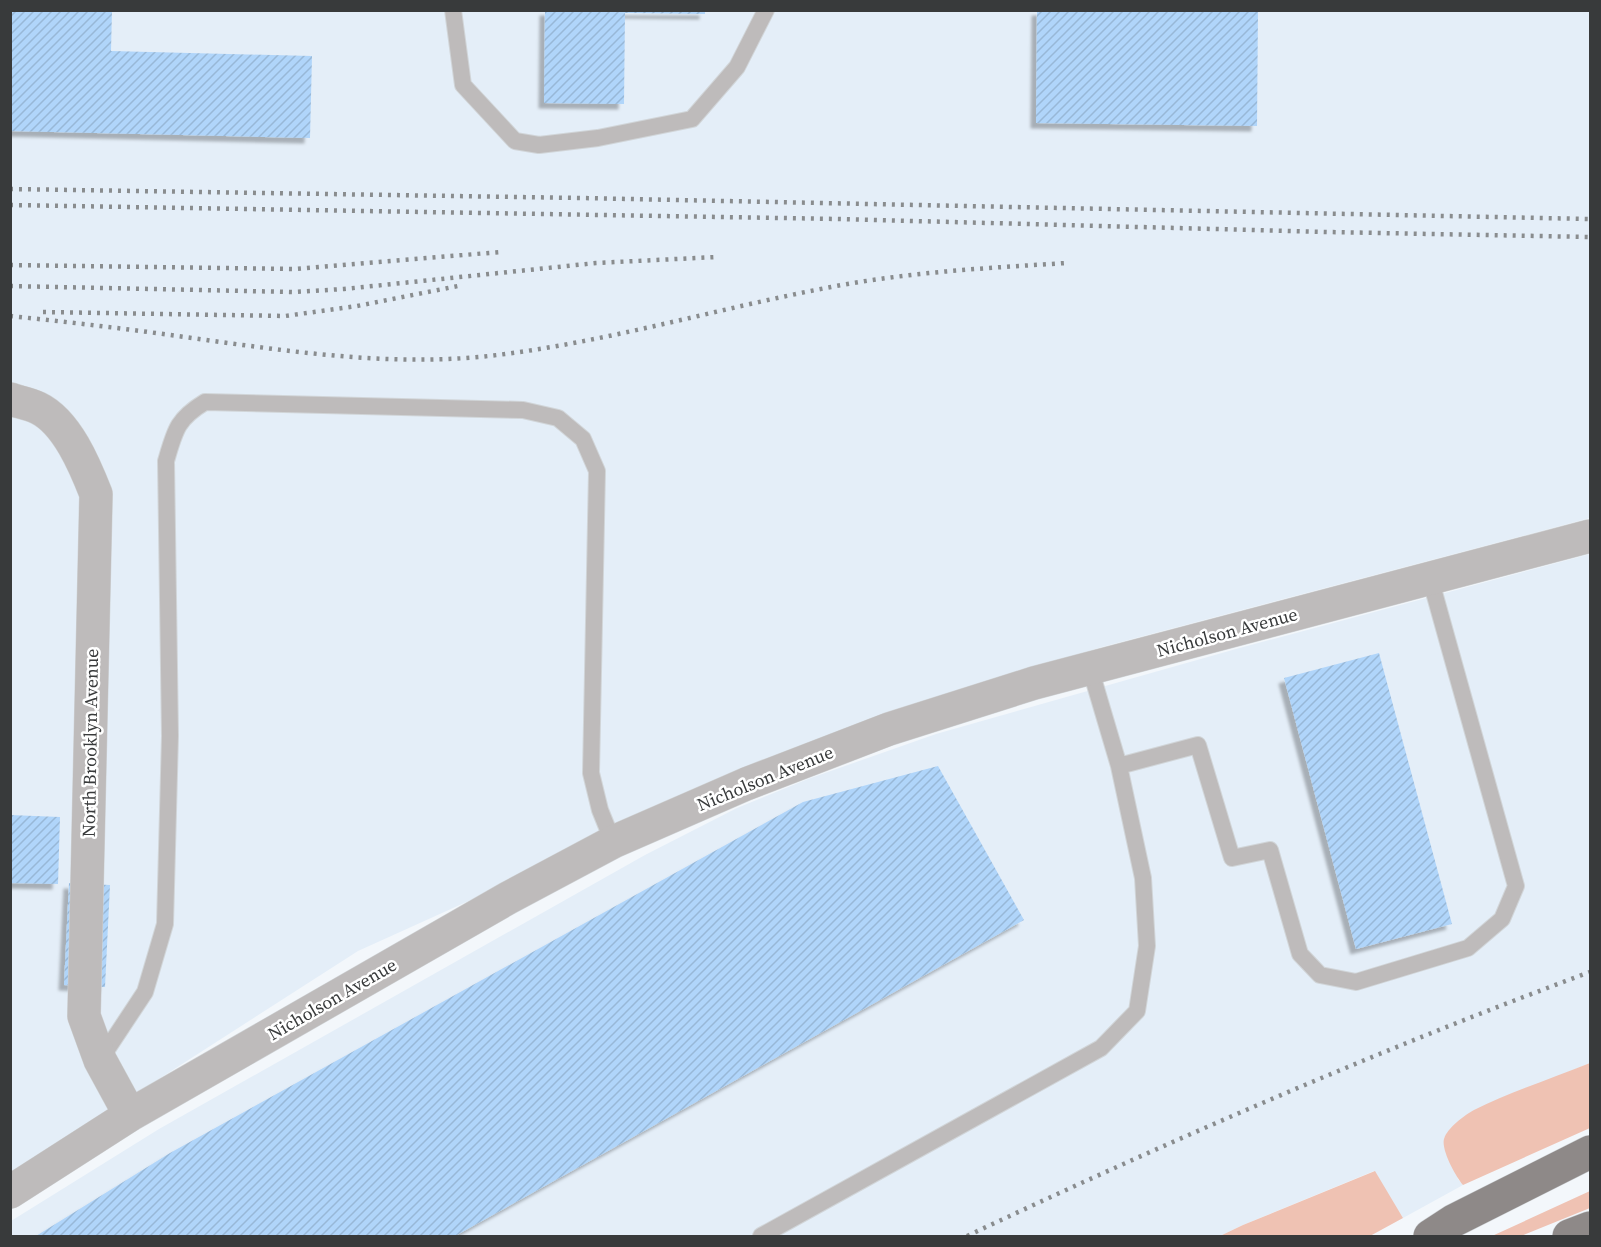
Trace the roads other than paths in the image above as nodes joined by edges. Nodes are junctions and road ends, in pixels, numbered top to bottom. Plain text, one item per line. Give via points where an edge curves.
1 (453, 10) edge
2 (766, 10) edge
3 (10, 399) edge
4 (1590, 536) edge
5 (1430, 578) junction
6 (1090, 668) junction
7 (1119, 766) junction
8 (613, 842) junction
9 (100, 1060) junction
10 (130, 1115) junction
11 (1590, 1152) edge
12 (10, 1192) edge
13 (1590, 1228) edge
14 (761, 1236) edge
15 (1430, 1236) edge
16 (1569, 1236) edge

1 - 2 lane via 463,85 515,141 539,145 692,119 737,67
3 - 9 street, North Brooklyn Avenue via 40,409 62,429 84,463 96,494 84,1016
4 - 5 street, Nicholson Avenue
5 - 6 street, Nicholson Avenue
5 - 7 lane via 1516,886 1502,919 1468,948 1356,982 1320,975 1300,954 1270,850 1232,858 1198,745
6 - 7 lane
6 - 8 street, Nicholson Avenue via 889,729 746,784
7 - 14 lane via 1143,878 1147,946 1137,1011 1101,1048
8 - 9 lane via 591,773 597,471 584,439 558,418 524,410 206,402 187,413 174,432 166,461 170,736 165,924 145,992
8 - 10 street, Nicholson Avenue
9 - 10 street, North Brooklyn Avenue
10 - 12 street, Nicholson Avenue
11 - 15 main road
13 - 16 main road

